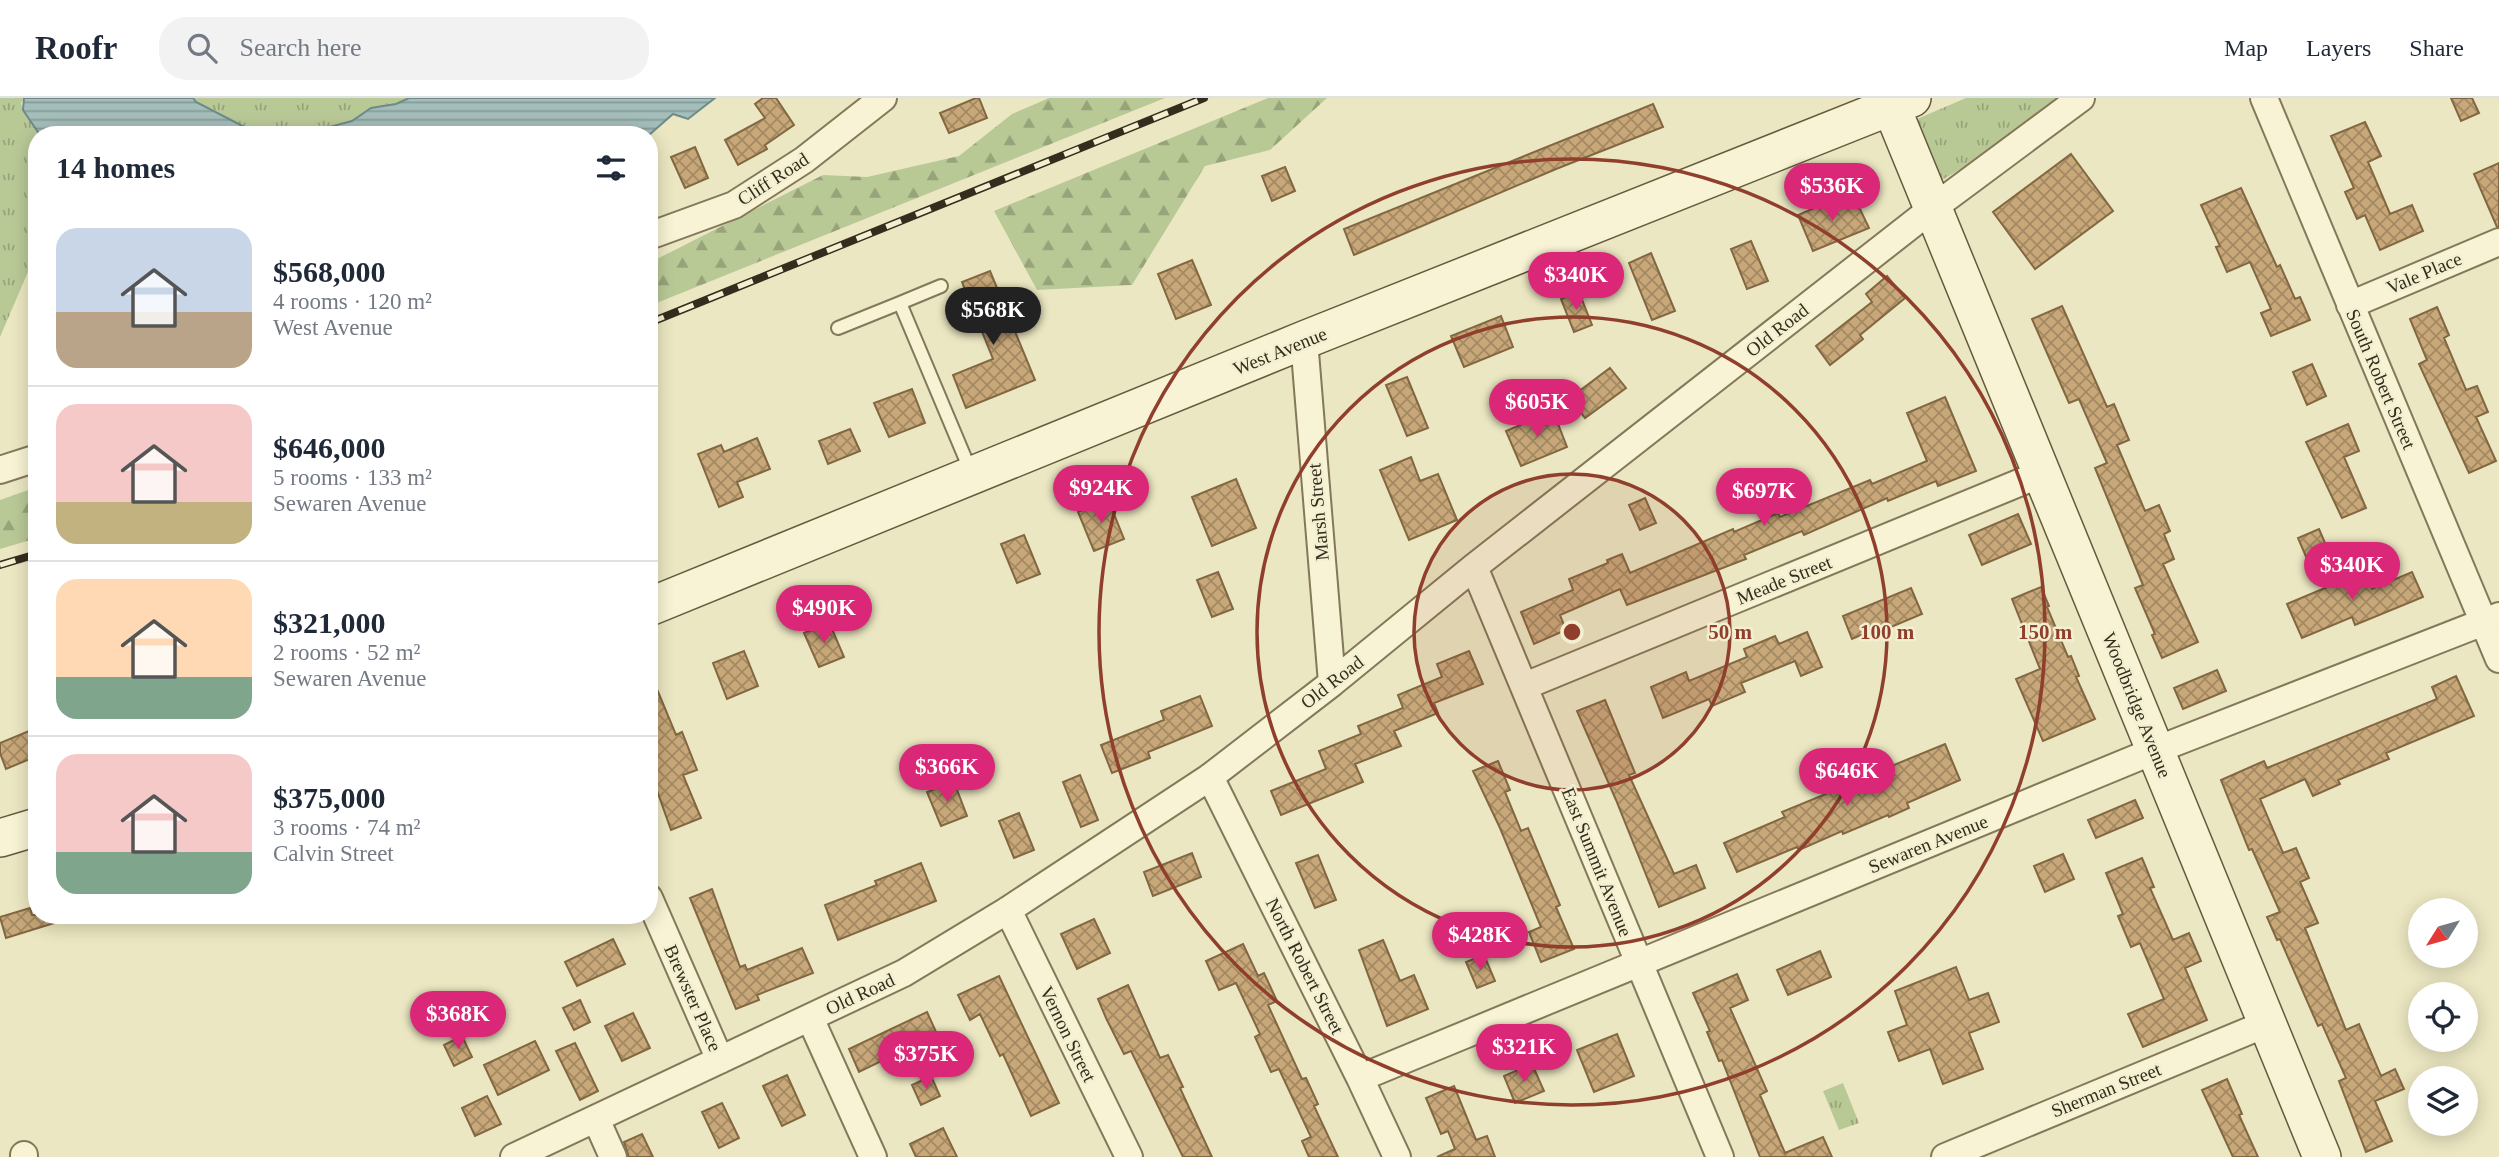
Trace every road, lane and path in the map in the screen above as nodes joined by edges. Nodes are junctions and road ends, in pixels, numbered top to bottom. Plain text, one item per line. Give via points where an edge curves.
1 (883, 98) edge
2 (2081, 98) edge
3 (2264, 98) edge
4 (1897, 101) edge
5 (1933, 208) junction
6 (658, 233) edge
7 (2499, 242) edge
8 (941, 286) dead end
9 (900, 303) junction
10 (2350, 305) junction
11 (838, 328) dead end
12 (1304, 341) junction
13 (28, 461) edge
14 (0, 470) edge
15 (2043, 474) junction
16 (972, 476) junction
17 (1475, 567) junction
18 (658, 603) edge
19 (2491, 619) edge
20 (2499, 659) edge
21 (1332, 683) junction
22 (1525, 686) junction
23 (2156, 750) junction
24 (1210, 777) junction
25 (28, 830) edge
26 (0, 838) edge
27 (1007, 910) junction
28 (658, 919) edge
29 (1639, 963) junction
30 (810, 1018) junction
31 (2268, 1023) junction
32 (720, 1060) junction
33 (1360, 1078) junction
34 (596, 1119) junction
35 (514, 1157) edge
36 (613, 1157) edge
37 (873, 1157) edge
38 (1129, 1157) edge
39 (1397, 1157) edge
40 (1720, 1157) edge
41 (1945, 1157) edge
42 (2322, 1157) edge

1 - 6 street, Cliff Road via 804,160 734,205
2 - 5 street, Old Road
3 - 10 street, South Robert Street
4 - 5 street, Woodbridge Avenue
4 - 12 street, West Avenue
5 - 15 street, Woodbridge Avenue
5 - 17 street, Old Road
7 - 10 street, Vale Place
8 - 9 lane
9 - 11 lane
9 - 16 lane
10 - 19 street, South Robert Street
12 - 16 street, West Avenue
12 - 21 street, Marsh Street
13 - 14 street
15 - 22 street, Meade Street
15 - 23 street, Woodbridge Avenue
16 - 18 street, West Avenue
17 - 21 street, Old Road
17 - 22 street, East Summit Avenue
19 - 20 street, South Robert Street
19 - 23 street, Sewaren Avenue
21 - 24 street, Old Road
22 - 29 street, East Summit Avenue
23 - 29 street, Sewaren Avenue
23 - 31 street, Woodbridge Avenue
24 - 27 street, Old Road
24 - 33 street, North Robert Street
25 - 26 street
27 - 30 street, Old Road via 904,973
27 - 38 street, Vernon Street
28 - 32 street, Brewster Place
29 - 33 street, Sewaren Avenue
29 - 40 street, East Summit Avenue
30 - 32 street, Old Road
30 - 37 street
31 - 41 street, Sherman Street
31 - 42 street, Woodbridge Avenue
32 - 34 street, Old Road
33 - 39 street, North Robert Street
34 - 35 street, Old Road
34 - 36 street

